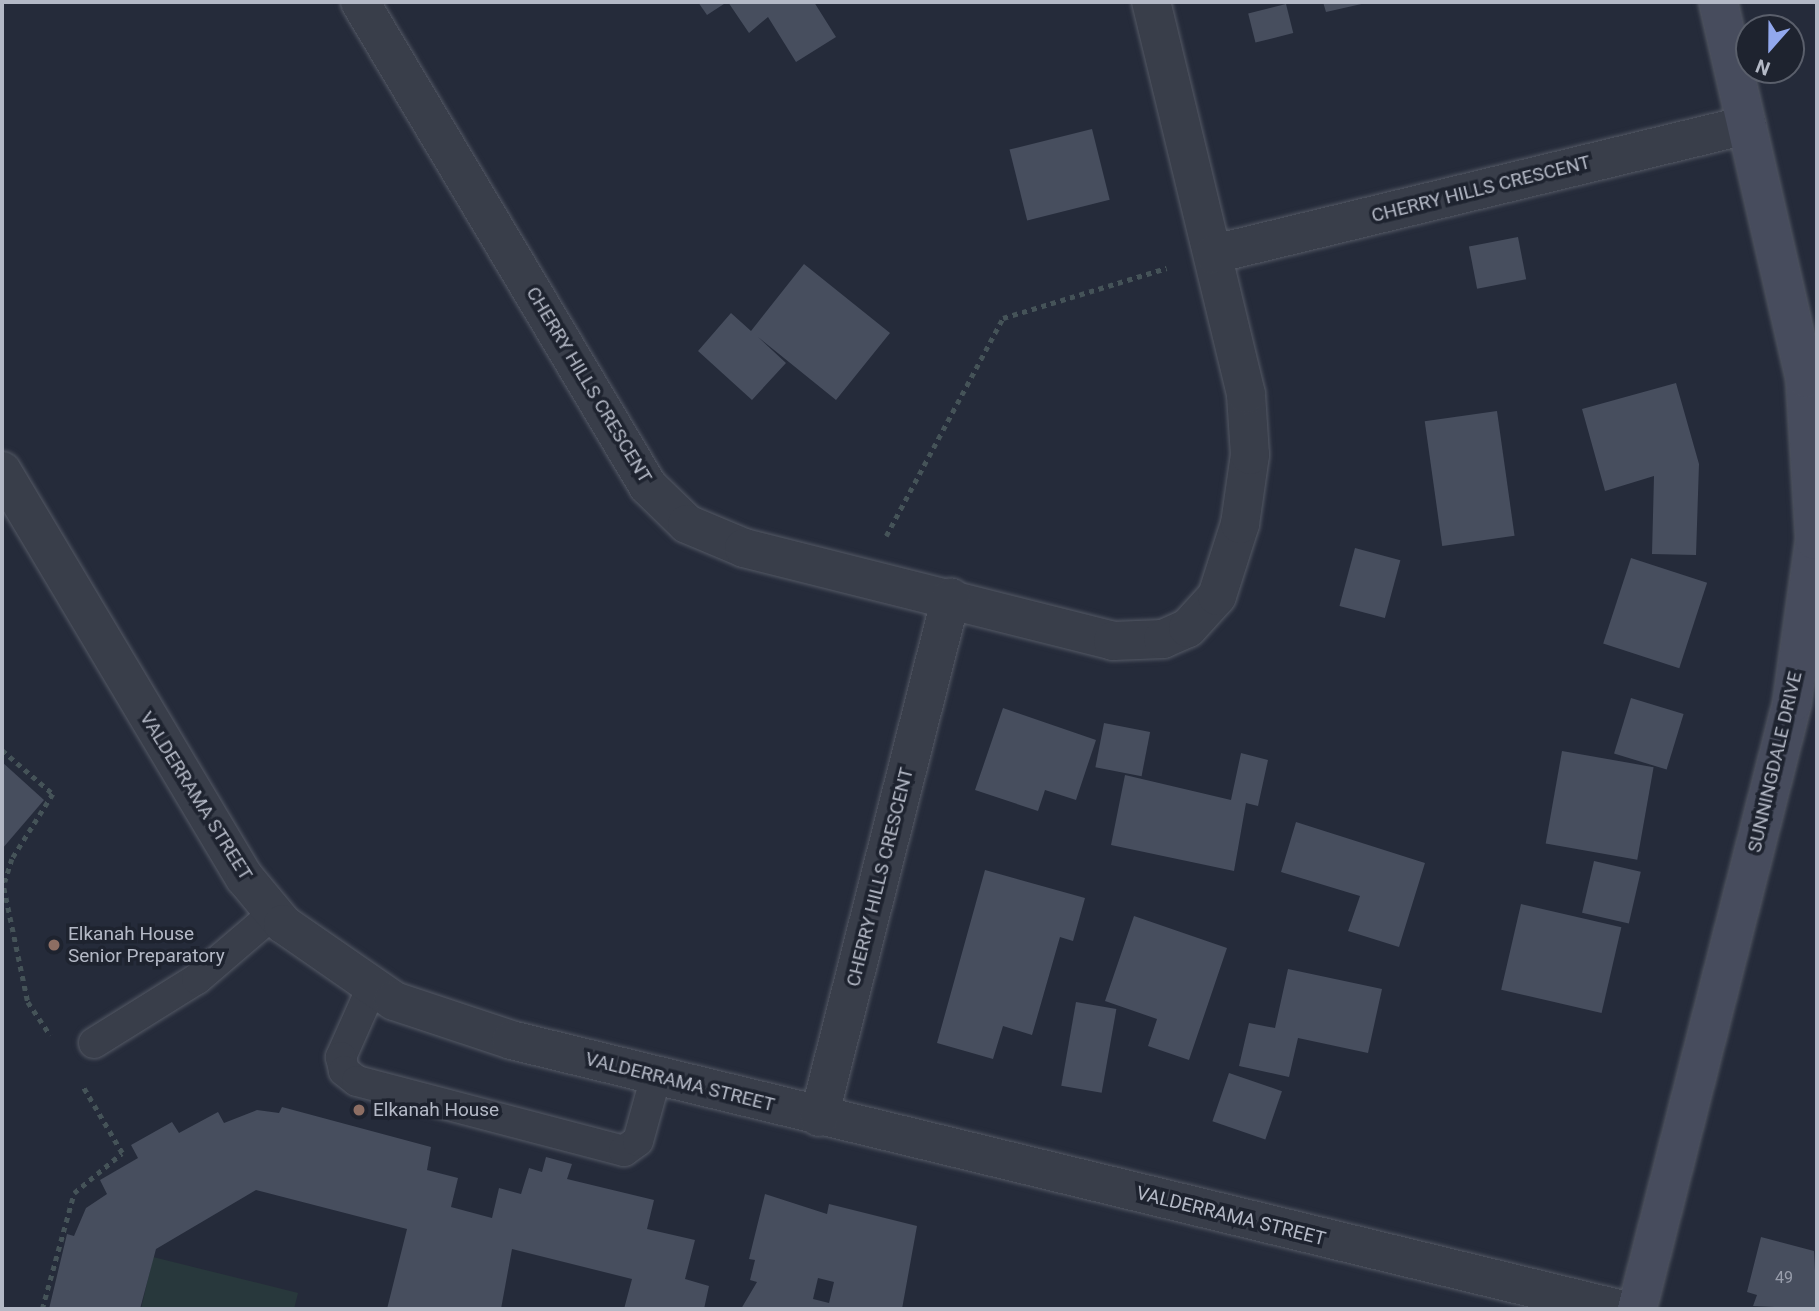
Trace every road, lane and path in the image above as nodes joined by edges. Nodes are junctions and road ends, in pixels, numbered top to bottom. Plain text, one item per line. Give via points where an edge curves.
1 (359, 2) edge
2 (1151, 2) edge
3 (1718, 2) edge
4 (1747, 125) junction
5 (1214, 254) junction
6 (2, 471) edge
7 (864, 577) junction
8 (951, 597) junction
9 (2, 750) edge
10 (3, 880) edge
11 (274, 913) junction
12 (372, 987) junction
13 (93, 1043) dead end
14 (57, 1046) dead end
15 (656, 1076) junction
16 (78, 1079) dead end
17 (819, 1117) junction
18 (42, 1309) edge
19 (1619, 1309) edge
20 (1637, 1309) edge

1 - 7 street, CHERRY HILLS CRESCENT via 666,506 687,524 744,548
2 - 5 street, CHERRY HILLS CRESCENT
3 - 4 street, SUNNINGDALE DRIVE
4 - 5 street, CHERRY HILLS CRESCENT
4 - 20 street, SUNNINGDALE DRIVE via 1805,378 1815,462 1812,581 1791,703
5 - 7 path via 1003,318
5 - 8 street, CHERRY HILLS CRESCENT via 1245,394 1250,455 1240,524 1217,596 1188,628 1163,639 1113,641
6 - 11 street, VALDERRAMA STREET via 208,820
7 - 8 street, CHERRY HILLS CRESCENT
8 - 17 street, CHERRY HILLS CRESCENT
9 - 10 path via 53,794
10 - 14 path via 28,1002
11 - 12 street, VALDERRAMA STREET
11 - 13 lane via 197,979
12 - 15 street, VALDERRAMA STREET via 444,1021
12 - 15 lane via 341,1057 344,1072 357,1081 624,1151 638,1141
15 - 17 street, VALDERRAMA STREET
16 - 18 path via 122,1153 74,1193
17 - 19 street, VALDERRAMA STREET

